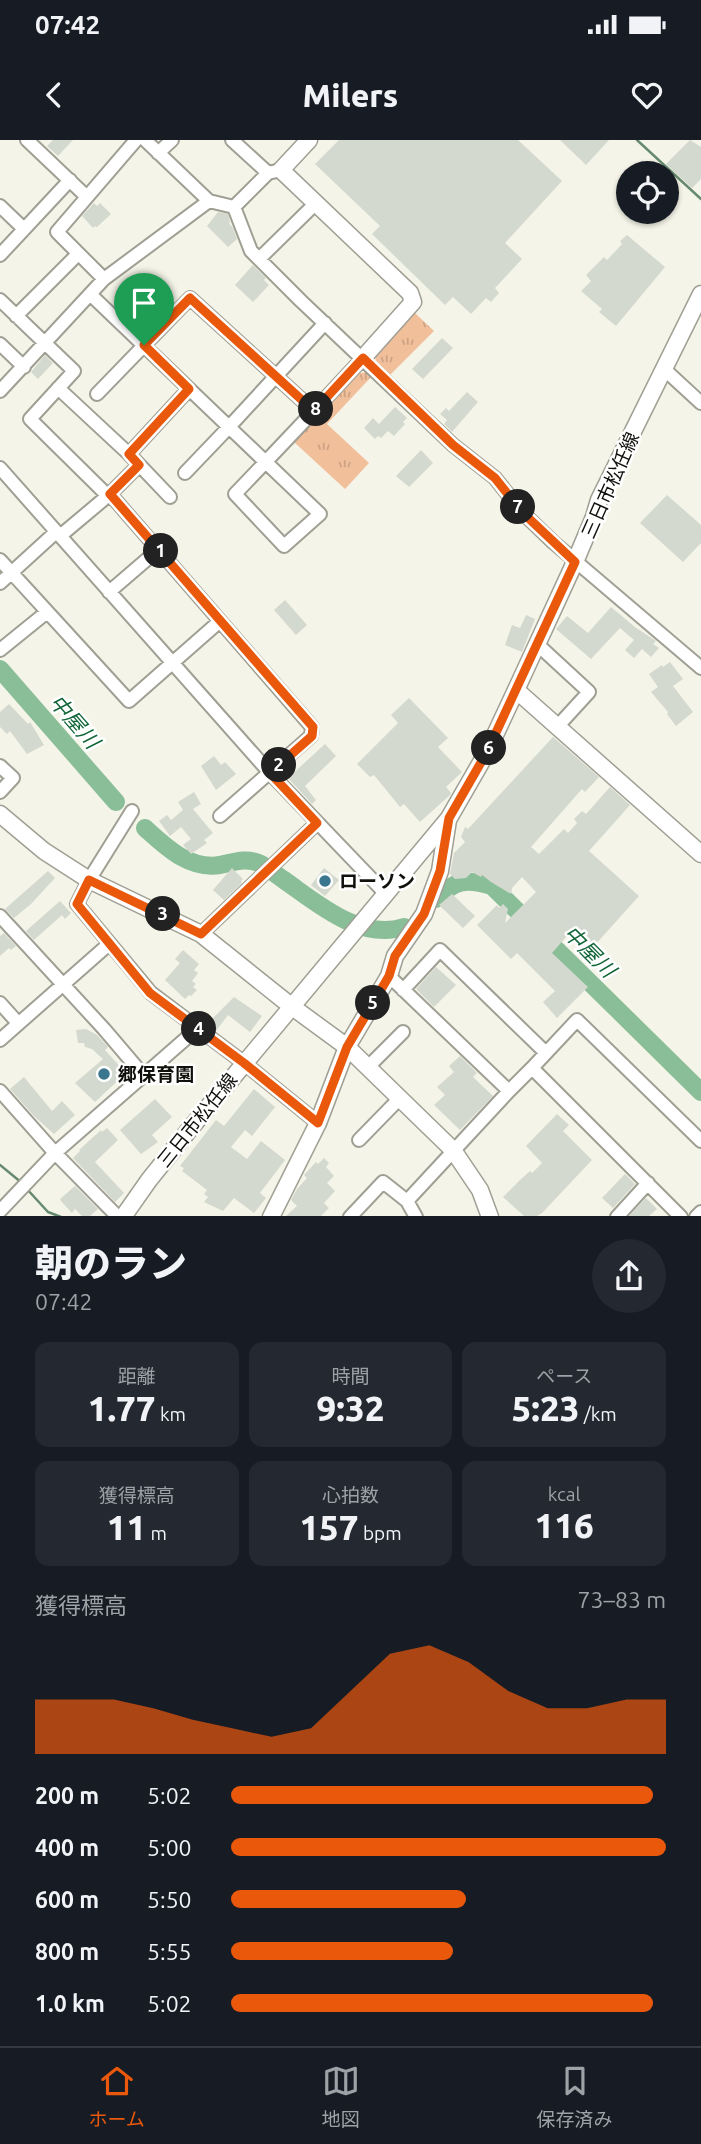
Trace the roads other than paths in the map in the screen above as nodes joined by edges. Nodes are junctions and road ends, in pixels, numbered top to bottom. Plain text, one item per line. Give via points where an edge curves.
1 (27, 140) edge
2 (136, 140) edge
3 (145, 140) edge
4 (172, 140) edge
5 (232, 140) edge
6 (309, 140) edge
7 (158, 153) junction
8 (274, 172) junction
9 (70, 180) junction
10 (88, 197) junction
11 (209, 201) junction
12 (315, 204) junction
13 (0, 206) edge
14 (234, 206) junction
15 (24, 229) junction
16 (78, 254) junction
17 (0, 255) edge
18 (259, 259) junction
19 (104, 279) junction
20 (701, 294) edge
21 (91, 295) junction
22 (0, 300) edge
23 (16, 316) junction
24 (325, 323) junction
25 (0, 344) edge
26 (45, 345) junction
27 (144, 345) junction
28 (363, 358) junction
29 (24, 367) junction
30 (664, 369) junction
31 (276, 376) junction
32 (58, 388) junction
33 (189, 389) junction
34 (0, 391) edge
35 (97, 394) dead end
36 (701, 403) edge
37 (314, 411) junction
38 (229, 427) junction
39 (129, 454) junction
40 (266, 462) junction
41 (139, 465) junction
42 (0, 468) edge
43 (185, 472) dead end
44 (109, 495) junction
45 (170, 498) dead end
46 (58, 534) junction
47 (159, 549) junction
48 (0, 560) edge
49 (575, 562) junction
50 (11, 573) junction
51 (0, 583) edge
52 (110, 592) junction
53 (47, 612) junction
54 (220, 621) junction
55 (537, 644) junction
56 (0, 650) edge
57 (173, 662) junction
58 (701, 668) edge
59 (516, 691) junction
60 (557, 727) junction
61 (0, 766) edge
62 (270, 773) junction
63 (0, 792) edge
64 (132, 811) dead end
65 (0, 814) edge
66 (220, 816) dead end
67 (449, 818) junction
68 (317, 823) junction
69 (701, 854) edge
70 (89, 880) junction
71 (385, 893) junction
72 (0, 916) edge
73 (201, 934) junction
74 (109, 944) junction
75 (389, 976) junction
76 (62, 985) junction
77 (403, 990) junction
78 (0, 1003) edge
79 (291, 1006) junction
80 (19, 1023) junction
81 (198, 1028) junction
82 (403, 1032) dead end
83 (0, 1040) edge
84 (347, 1047) junction
85 (546, 1053) junction
86 (244, 1063) junction
87 (368, 1067) junction
88 (532, 1068) junction
89 (144, 1076) junction
90 (0, 1091) edge
91 (509, 1091) junction
92 (400, 1098) junction
93 (318, 1123) junction
94 (359, 1140) dead end
95 (701, 1141) edge
96 (453, 1150) junction
97 (55, 1153) junction
98 (648, 1183) junction
99 (407, 1201) junction
100 (0, 1212) edge
101 (701, 1212) edge
102 (121, 1216) edge
103 (271, 1216) edge
104 (350, 1216) edge
105 (416, 1216) edge
106 (490, 1216) edge
107 (617, 1216) edge
108 (681, 1216) edge
109 (696, 1216) edge

1 - 9 street
2 - 10 street
3 - 7 street
4 - 7 street
5 - 8 street
6 - 8 street
7 - 11 street
8 - 12 street
8 - 14 street
9 - 10 street
9 - 15 street
10 - 16 street via 57,232
11 - 14 street
11 - 19 street
12 - 18 street
12 - 28 street via 410,293 413,303
13 - 15 street
14 - 18 street via 251,251
15 - 17 street
16 - 19 street
16 - 23 street
18 - 24 street
19 - 21 street
20 - 30 street, 三日市松任線
21 - 26 street
21 - 27 street
22 - 23 street
23 - 26 street
24 - 28 street
24 - 31 street
25 - 29 street
26 - 29 street
26 - 32 street via 74,371
27 - 31 street via 190,298
27 - 33 street
27 - 35 street
28 - 37 street
28 - 49 street via 453,445 495,478 522,512
29 - 34 street
30 - 36 street
30 - 49 street, 三日市松任線 via 599,500
31 - 37 street
31 - 38 street
32 - 39 street
32 - 44 street via 30,419
33 - 38 street
33 - 39 street
37 - 40 street
38 - 40 street
38 - 43 street
39 - 41 street
40 - 40 street via 235,494 284,546 320,514
41 - 44 street
41 - 45 street
42 - 46 street
44 - 46 street
44 - 47 street
46 - 50 street
46 - 52 street
47 - 52 street
47 - 54 street
48 - 50 street
49 - 55 street, 三日市松任線
49 - 58 street
50 - 51 street
50 - 53 street
52 - 57 street
53 - 56 street
53 - 57 street via 129,702
54 - 57 street
54 - 62 street via 313,727 312,736
55 - 59 street, 三日市松任線
55 - 60 street via 589,692
57 - 62 street
59 - 60 street
59 - 67 street, 三日市松任線
60 - 69 street
61 - 63 street via 13,778
62 - 66 street
62 - 68 street
64 - 70 street
65 - 70 street via 44,852
67 - 71 street, 三日市松任線
67 - 75 street via 440,871 424,914 395,956
68 - 71 street
68 - 73 street
70 - 73 street
70 - 74 street via 77,904
71 - 79 street, 三日市松任線
72 - 76 street
73 - 79 street
74 - 76 street
74 - 81 street via 150,993
75 - 77 street
75 - 84 street
76 - 80 street
76 - 89 street
77 - 85 street via 440,950
77 - 91 street
78 - 80 street
79 - 84 street
79 - 86 street, 三日市松任線
80 - 83 street
81 - 86 street
81 - 89 street
82 - 87 street
84 - 87 street
84 - 93 street
85 - 88 street
85 - 95 street via 577,1020
86 - 93 street
86 - 102 street, 三日市松任線
87 - 92 street
88 - 91 street
88 - 98 street
89 - 97 street
90 - 97 street
91 - 96 street
92 - 94 street
92 - 96 street
93 - 103 street
96 - 99 street
96 - 106 street via 480,1190
97 - 100 street
97 - 102 street
98 - 107 street
98 - 108 street
99 - 104 street via 383,1182
99 - 105 street
101 - 109 street

